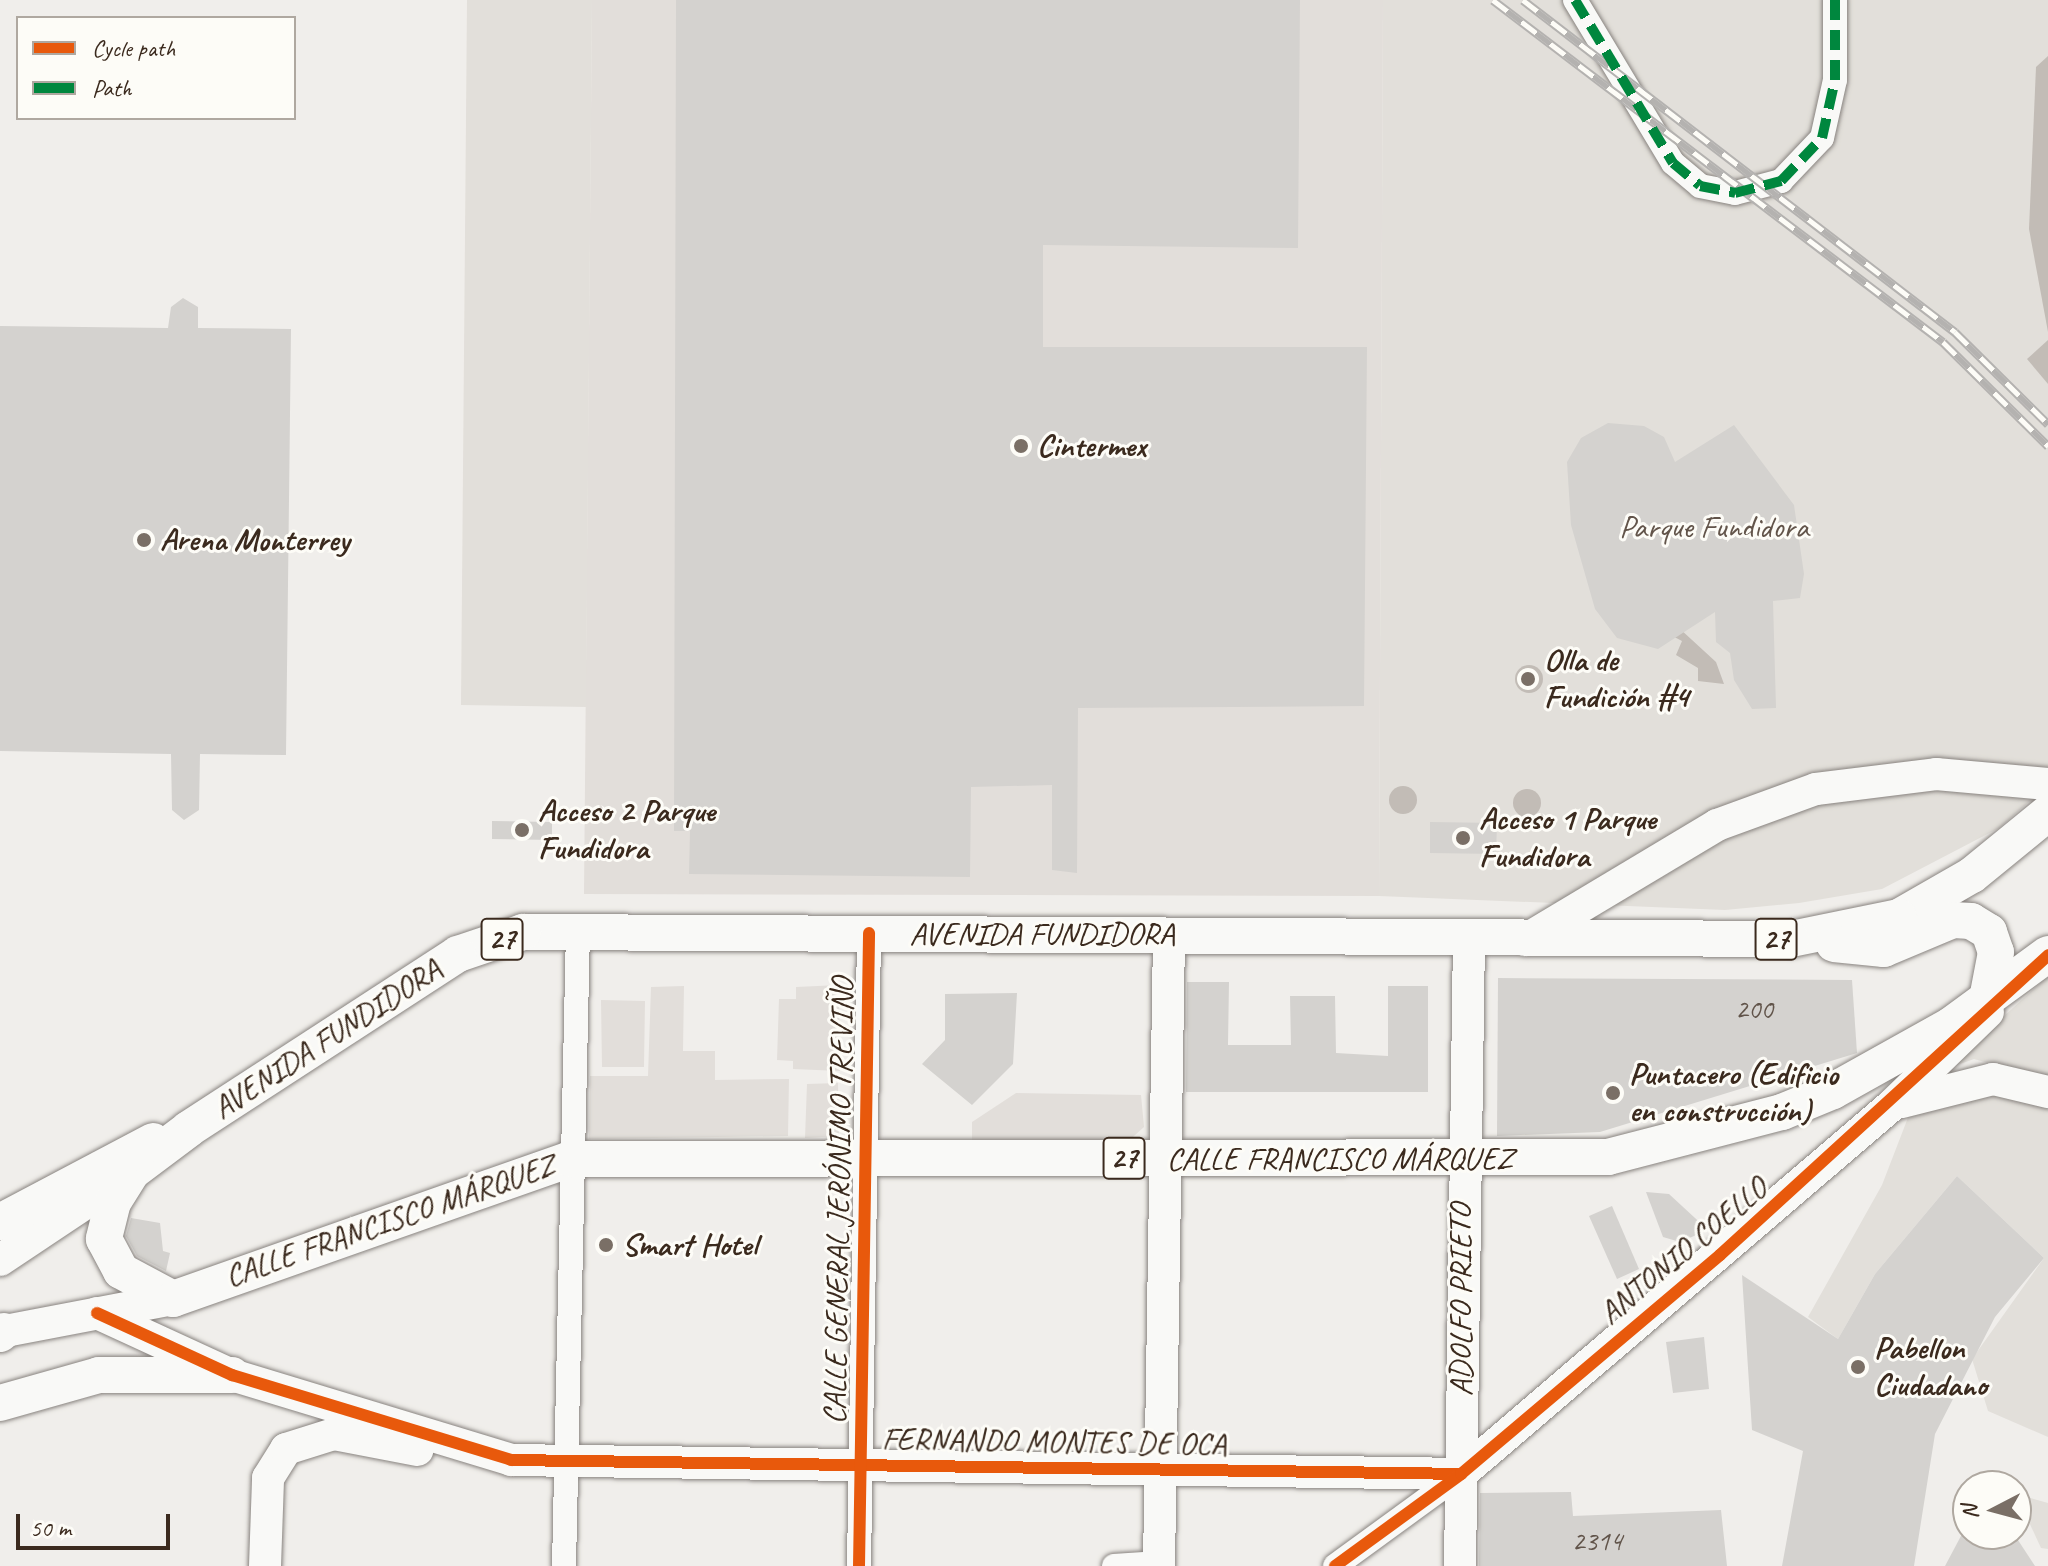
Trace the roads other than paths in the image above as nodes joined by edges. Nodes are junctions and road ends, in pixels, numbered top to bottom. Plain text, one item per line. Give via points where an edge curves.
1 (1575, 0) edge
2 (1835, 0) edge
3 (2048, 784) edge
4 (2048, 813) edge
5 (578, 929) junction
6 (869, 933) junction
7 (1169, 934) junction
8 (1469, 939) junction
9 (1791, 939) junction
10 (1525, 940) junction
11 (2048, 954) edge
12 (1987, 999) junction
13 (2048, 1092) edge
14 (1891, 1106) junction
15 (189, 1129) junction
16 (1164, 1158) junction
17 (570, 1159) junction
18 (867, 1159) junction
19 (1462, 1161) junction
20 (132, 1172) junction
21 (0, 1222) edge
22 (0, 1260) edge
23 (173, 1299) junction
24 (97, 1313) junction
25 (1, 1332) edge
26 (232, 1375) junction
27 (0, 1403) edge
28 (511, 1460) junction
29 (566, 1461) junction
30 (861, 1465) junction
31 (1160, 1470) junction
32 (1461, 1474) junction
33 (1159, 1564) edge
34 (265, 1566) edge
35 (564, 1566) edge
36 (859, 1566) edge
37 (1114, 1566) edge
38 (1335, 1566) edge
39 (1460, 1566) edge

1 - 2 street via 1673,163 1700,186 1735,193 1781,181 1822,138 1835,80
3 - 10 street via 1936,774 1816,789 1717,825
4 - 9 main road, AVENIDA FUNDIDORA / 27 via 1972,875 1899,917
5 - 6 main road, AVENIDA FUNDIDORA / 27
5 - 15 main road, AVENIDA FUNDIDORA / 27 via 523,932 458,954
5 - 17 street
6 - 7 main road, AVENIDA FUNDIDORA / 27
6 - 18 street, CALLE GENERAL JERÓNIMO TREVIÑO
7 - 8 main road, AVENIDA FUNDIDORA / 27
7 - 16 street
8 - 10 main road, AVENIDA FUNDIDORA / 27
8 - 19 street, ADOLFO PRIETO
9 - 10 main road, AVENIDA FUNDIDORA / 27
9 - 12 main road via 1884,949 1953,920 1971,921 1989,932 1996,952
11 - 12 main road, CALLE FRANCISCO MÁRQUEZ / 27
11 - 14 street, ANTONIO COELLO
12 - 19 main road, CALLE FRANCISCO MÁRQUEZ / 27 via 1892,1062 1782,1112 1608,1157
13 - 14 street via 1993,1079
14 - 32 street, ANTONIO COELLO
15 - 20 main road, AVENIDA FUNDIDORA / 27
15 - 21 main road via 129,1149
16 - 18 main road, CALLE FRANCISCO MÁRQUEZ / 27
16 - 19 main road, CALLE FRANCISCO MÁRQUEZ / 27
16 - 31 street
17 - 18 main road, CALLE FRANCISCO MÁRQUEZ / 27
17 - 23 main road, CALLE FRANCISCO MÁRQUEZ / 27
17 - 29 street
18 - 30 street, CALLE GENERAL JERÓNIMO TREVIÑO
19 - 32 street, ADOLFO PRIETO
20 - 22 street, AVENIDA FUNDIDORA / 27
20 - 23 main road via 106,1218 107,1252 137,1282
23 - 24 street, 27
24 - 25 street, 27
24 - 26 street, FERNANDO MONTES DE OCA
26 - 27 main road via 99,1375
26 - 28 street, FERNANDO MONTES DE OCA
28 - 29 street, FERNANDO MONTES DE OCA
28 - 34 street via 334,1434 297,1443 276,1459 268,1478
29 - 30 street, FERNANDO MONTES DE OCA
29 - 35 street
30 - 31 street, FERNANDO MONTES DE OCA
30 - 36 street, CALLE GENERAL JERÓNIMO TREVIÑO
31 - 32 street, FERNANDO MONTES DE OCA
31 - 33 street
32 - 38 street, ANTONIO COELLO
32 - 39 street, ADOLFO PRIETO
33 - 37 street

